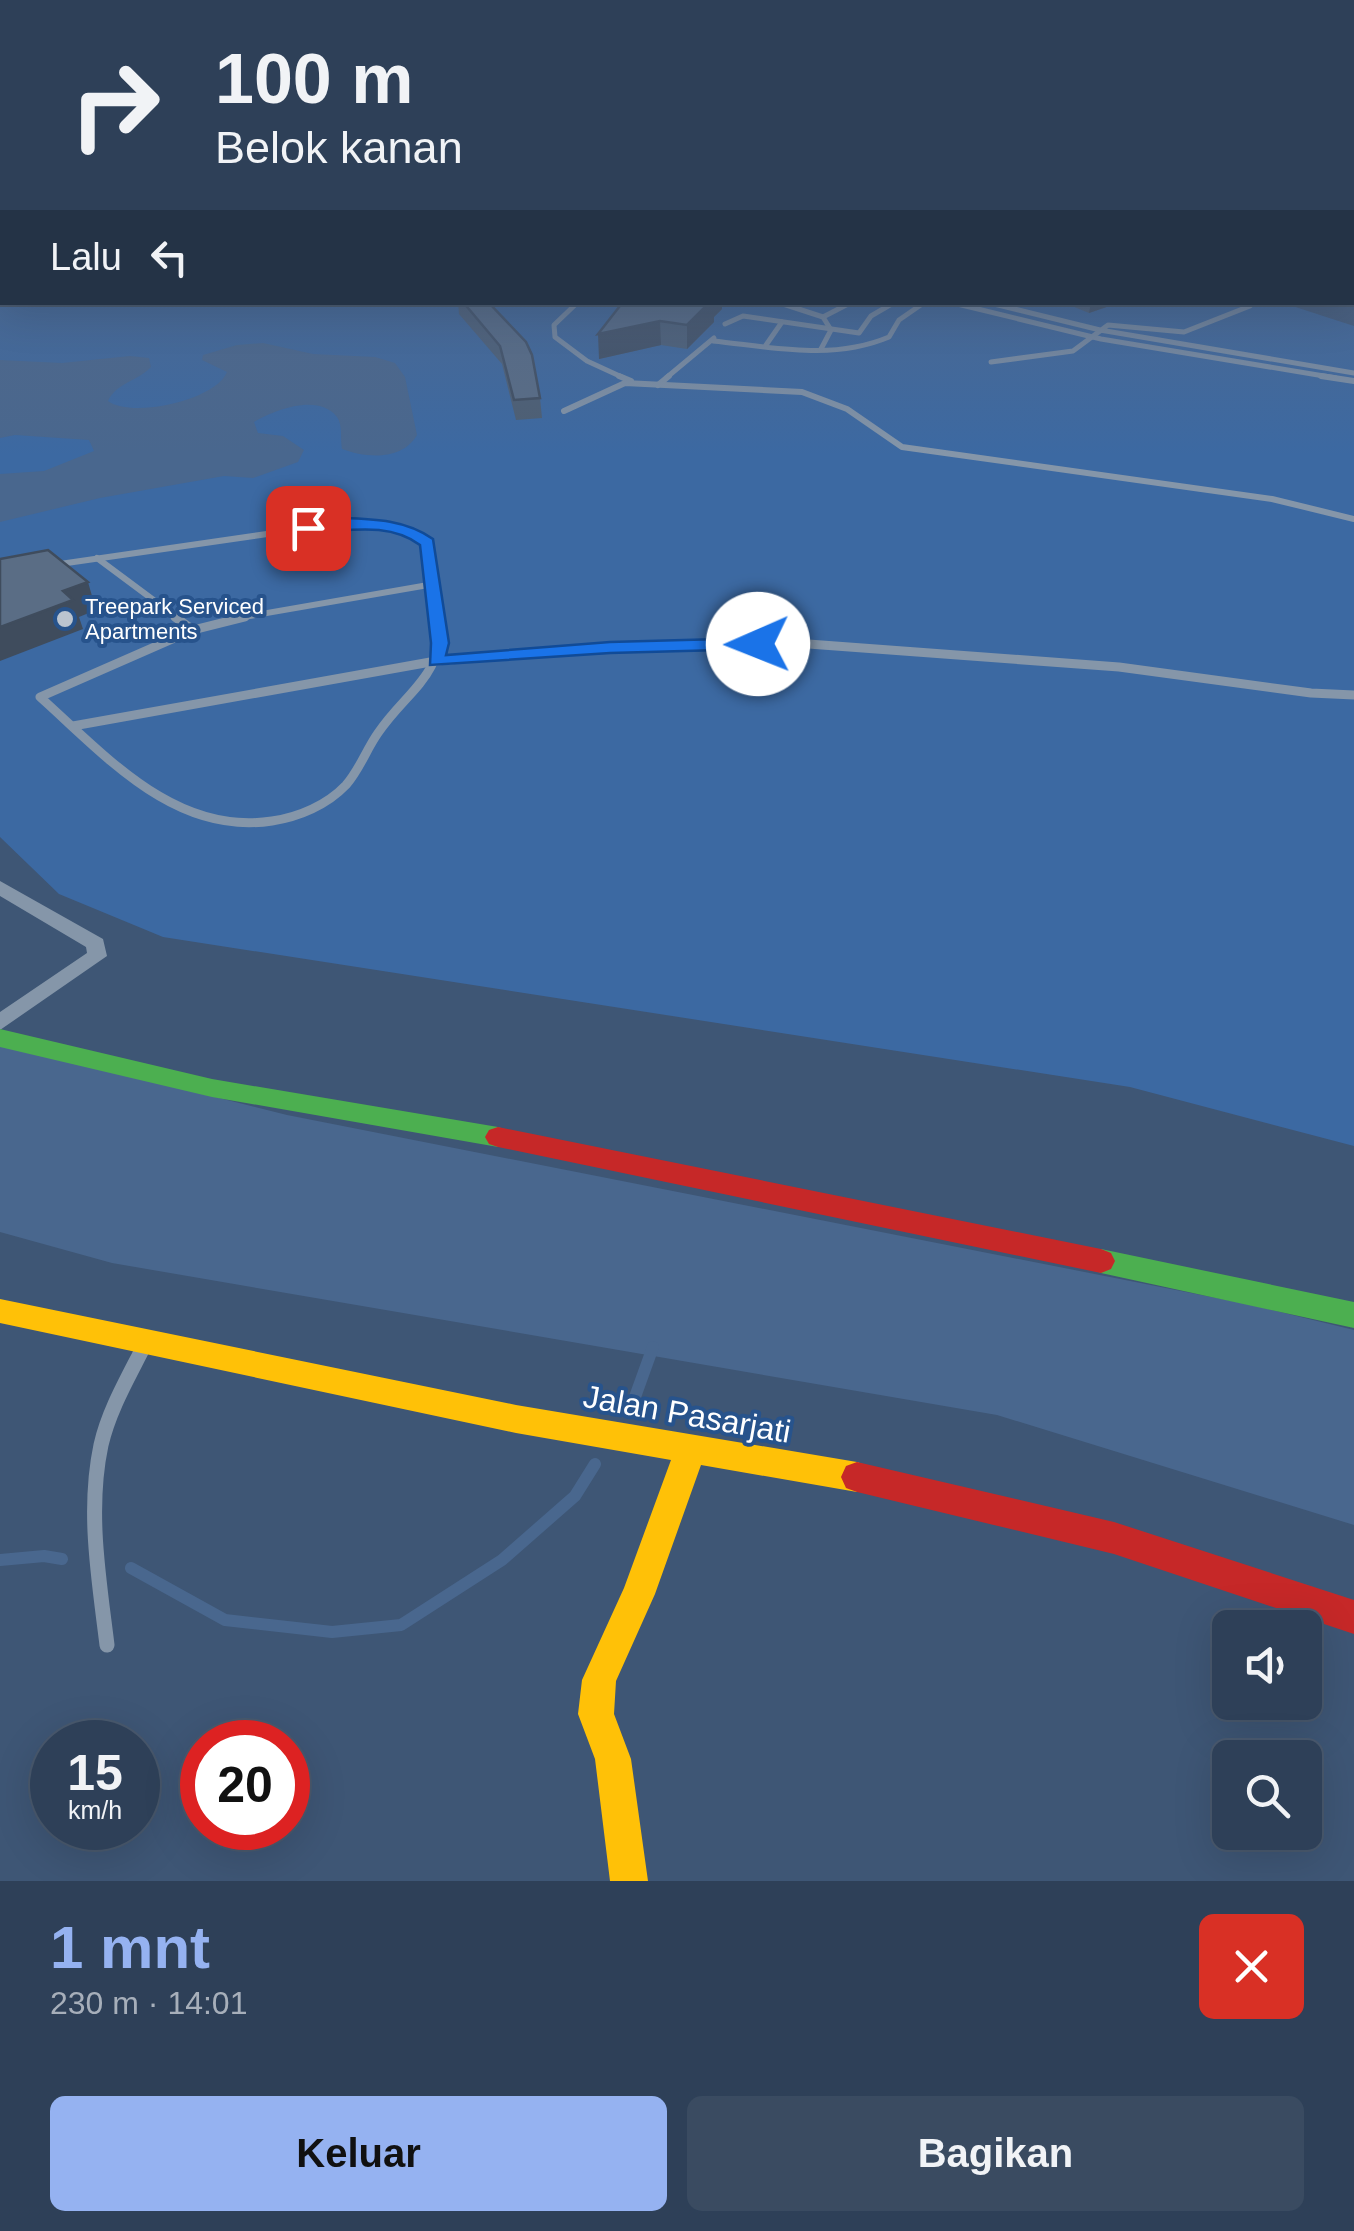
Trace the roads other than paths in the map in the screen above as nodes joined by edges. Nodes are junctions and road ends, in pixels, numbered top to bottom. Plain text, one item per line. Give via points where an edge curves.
1 (575, 305) edge
2 (786, 305) edge
3 (811, 305) edge
4 (846, 305) edge
5 (889, 305) edge
6 (920, 305) edge
7 (960, 305) edge
8 (998, 305) edge
9 (1250, 306) dead end
10 (802, 310) junction
11 (822, 316) junction
12 (782, 322) junction
13 (726, 324) dead end
14 (831, 330) junction
15 (1100, 330) junction
16 (1094, 338) junction
17 (766, 345) junction
18 (821, 350) junction
19 (991, 362) dead end
20 (1354, 373) edge
21 (1354, 381) edge
22 (634, 383) junction
23 (658, 385) junction
24 (564, 412) dead end
25 (1354, 519) edge
26 (97, 558) junction
27 (39, 567) edge
28 (434, 584) junction
29 (193, 630) junction
30 (436, 661) junction
31 (1354, 695) edge
32 (74, 726) junction
33 (0, 887) edge
34 (0, 1022) edge
35 (0, 1038) edge
36 (0, 1312) edge
37 (1354, 1315) edge
38 (145, 1343) junction
39 (690, 1451) junction
40 (1354, 1618) edge
41 (108, 1646) dead end
42 (629, 1881) edge

1 - 22 lane via 554,325 555,337
2 - 10 lane
3 - 10 lane
4 - 11 lane
5 - 14 lane via 871,316 864,331
6 - 18 lane via 880,342
7 - 16 lane
8 - 15 lane
9 - 15 lane via 1184,332 1113,324
10 - 11 lane
11 - 14 lane
12 - 13 lane via 744,316
12 - 14 lane
12 - 17 lane
14 - 18 lane
15 - 16 lane
15 - 20 lane
16 - 19 lane via 1073,351
16 - 21 lane
17 - 18 lane
17 - 23 lane via 714,340
22 - 23 lane
22 - 24 lane via 617,384
23 - 25 lane via 802,392 847,409 902,447 1272,499
26 - 27 lane
26 - 28 lane via 343,523 385,524 428,543
26 - 29 lane
28 - 29 lane via 279,608
28 - 30 lane
29 - 32 lane via 47,690 40,697
30 - 31 lane via 610,647 795,643 1119,668
30 - 32 lane
30 - 32 lane via 377,734 351,780 326,801 274,822 238,827 198,818 153,795
33 - 34 street via 98,950
35 - 37 street via 212,1088 466,1130
36 - 38 street, Jalan Pasarjati
38 - 39 street, Jalan Pasarjati
38 - 41 lane via 102,1446 94,1543
39 - 40 street, Jalan Pasarjati via 864,1478 1079,1527
39 - 42 street via 599,1680 596,1714 612,1759

